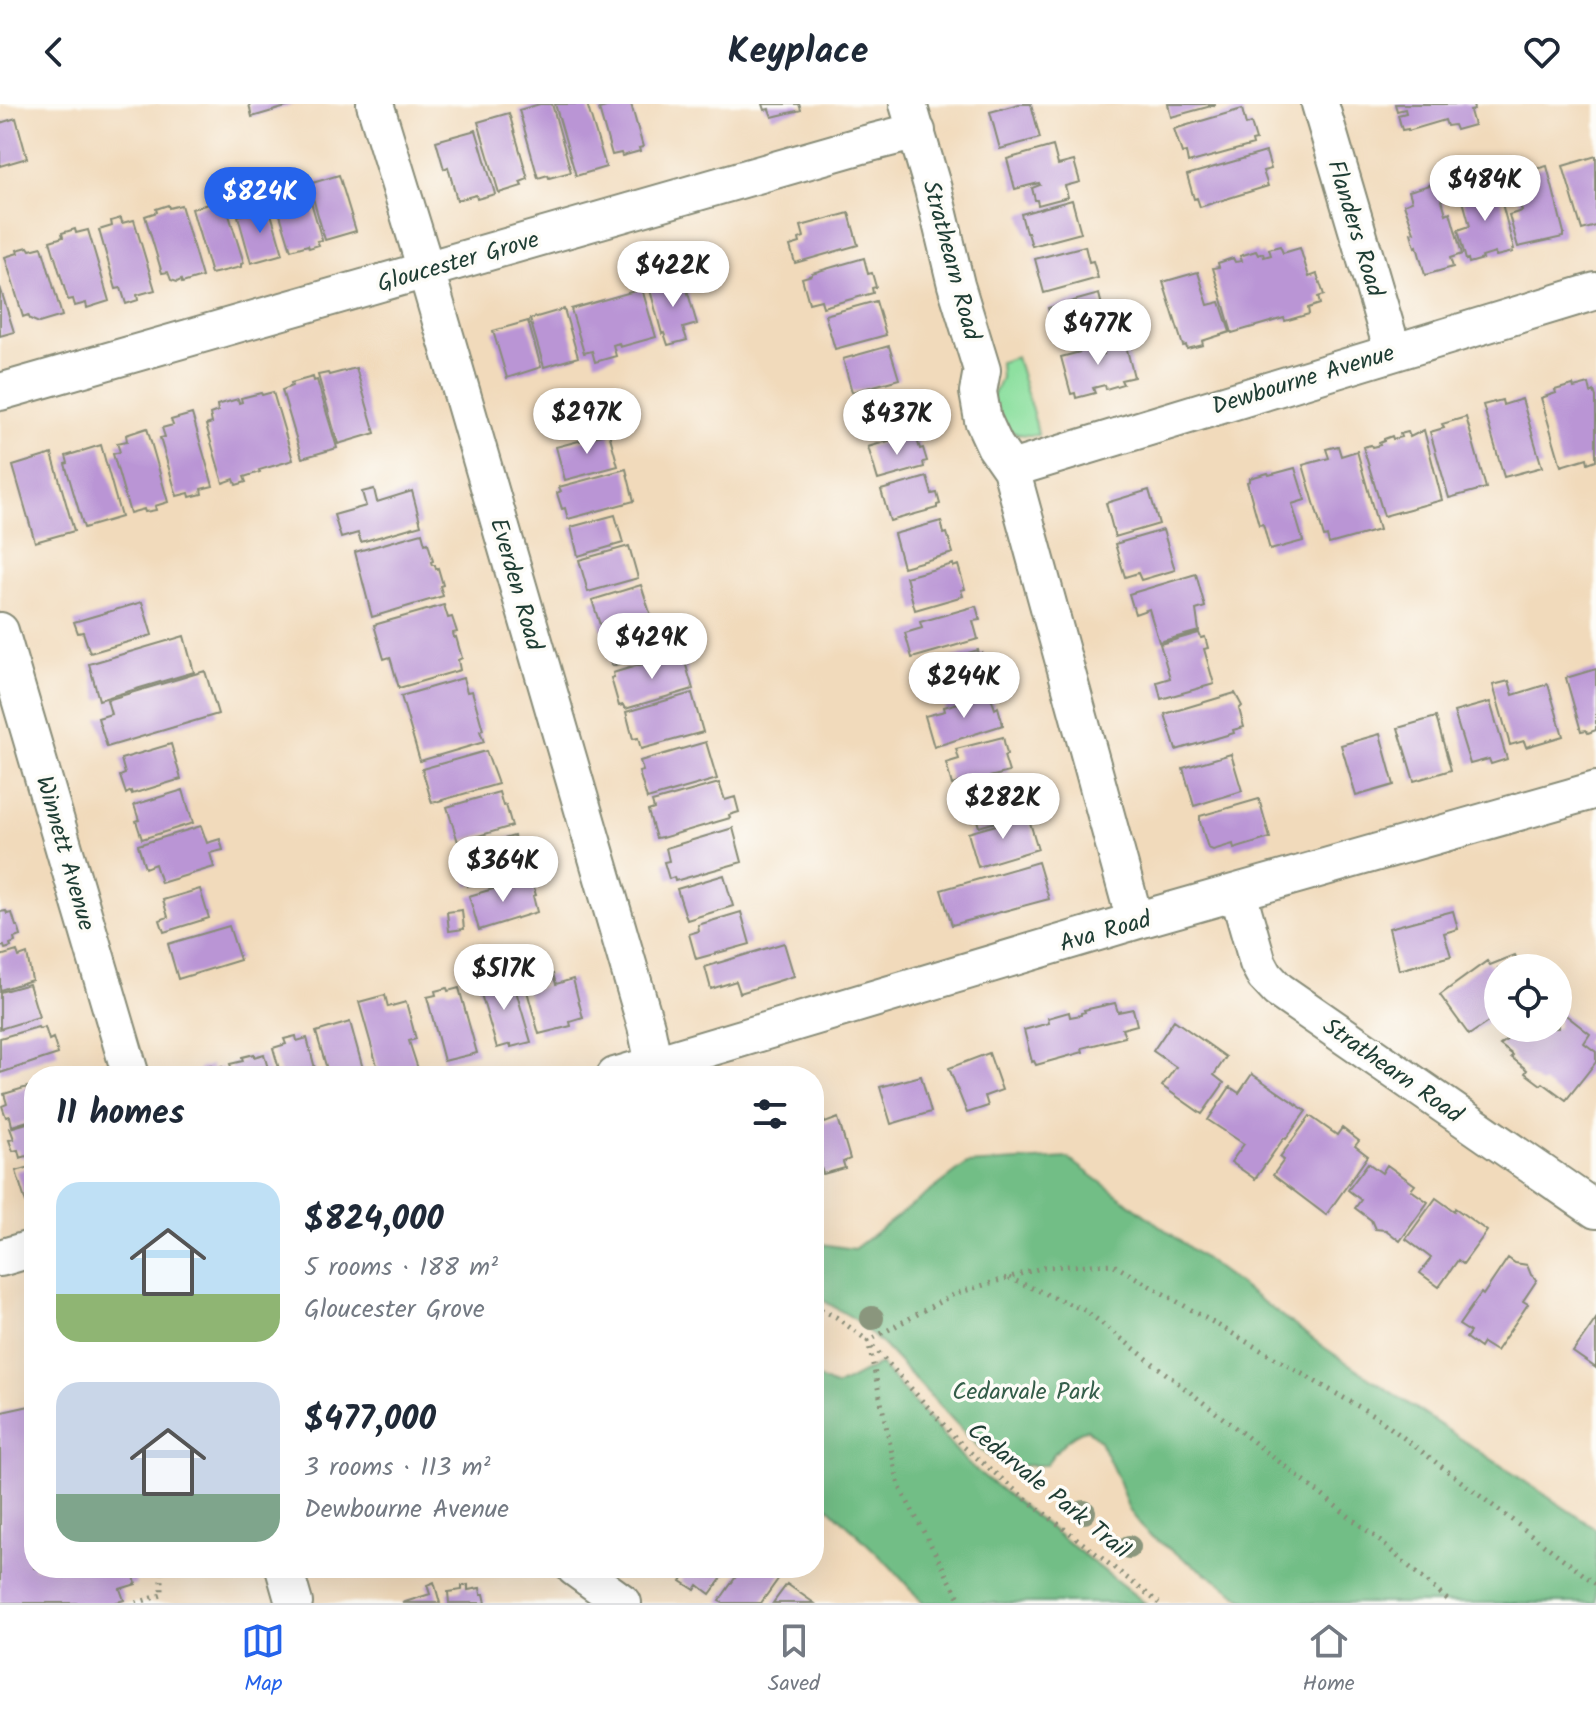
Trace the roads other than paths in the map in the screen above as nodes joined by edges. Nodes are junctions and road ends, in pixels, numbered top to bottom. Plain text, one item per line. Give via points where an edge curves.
1 (375, 104) edge
2 (1320, 104) edge
3 (912, 118) edge
4 (426, 270) junction
5 (1596, 291) edge
6 (1393, 352) junction
7 (0, 392) edge
8 (1011, 469) junction
9 (0, 631) edge
10 (1596, 790) edge
11 (1238, 893) junction
12 (1135, 921) junction
13 (654, 1065) junction
14 (128, 1066) edge
15 (650, 1066) edge
16 (1596, 1210) edge
17 (24, 1251) edge
18 (0, 1258) edge
19 (287, 1578) edge
20 (589, 1578) edge
21 (294, 1603) edge
22 (623, 1603) edge

1 - 4 street, Everden Road
2 - 6 street, Flanders Road
3 - 4 street, Gloucester Grove via 862,145
3 - 8 street, Strathearn Road via 982,370 978,392 983,420
4 - 7 street, Gloucester Grove
4 - 13 street, Everden Road
5 - 6 street, Dewbourne Avenue
6 - 8 street, Dewbourne Avenue
8 - 12 street, Strathearn Road
9 - 14 street, Winnett Avenue
10 - 11 street, Ava Road
11 - 12 street, Ava Road
11 - 16 street, Strathearn Road via 1258,963 1278,990
12 - 13 street, Ava Road
13 - 15 street, Ava Road
17 - 18 street
19 - 21 street
20 - 22 street

